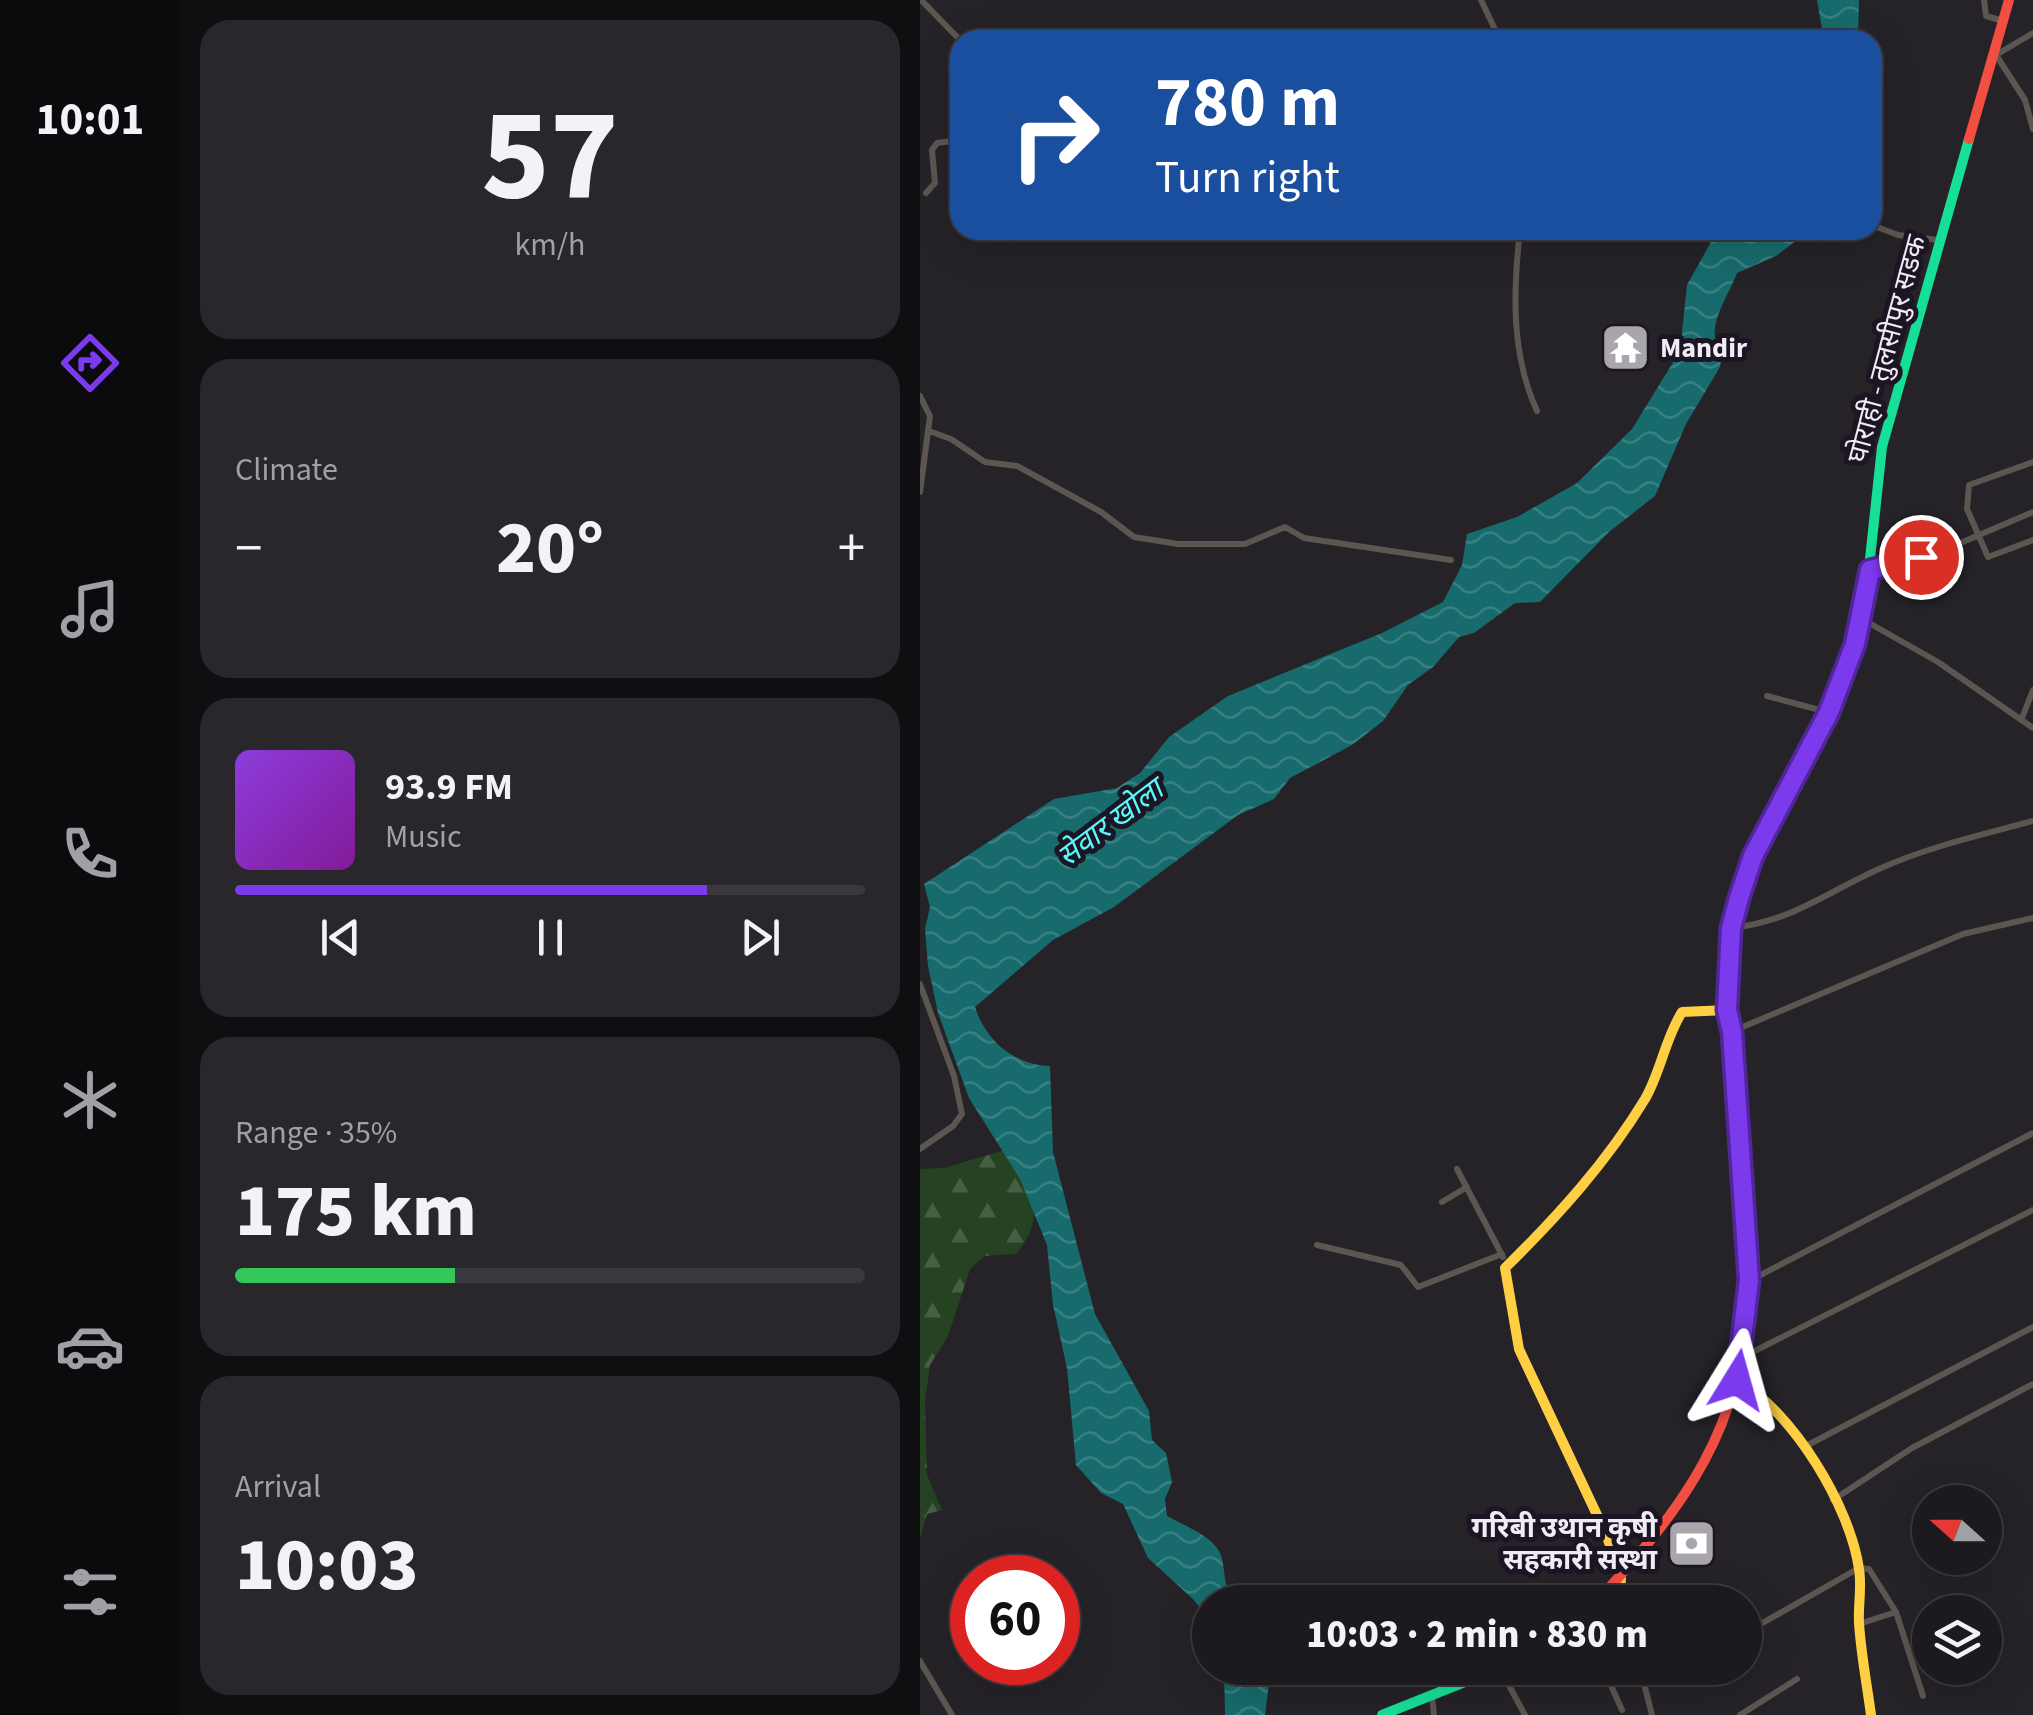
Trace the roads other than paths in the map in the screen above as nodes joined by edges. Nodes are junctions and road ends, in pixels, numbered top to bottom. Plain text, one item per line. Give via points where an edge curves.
1 (1480, 0) edge
2 (1984, 0) edge
3 (2009, 0) edge
4 (922, 1) edge
5 (2004, 21) junction
6 (950, 30) edge
7 (1495, 30) edge
8 (2033, 33) edge
9 (1996, 55) junction
10 (2033, 129) edge
11 (950, 141) edge
12 (926, 193) dead end
13 (1882, 229) edge
14 (1520, 240) edge
15 (1938, 240) junction
16 (920, 396) edge
17 (1537, 411) dead end
18 (929, 432) junction
19 (2033, 462) edge
20 (920, 492) edge
21 (2033, 512) edge
22 (1976, 533) junction
23 (2033, 540) edge
24 (1451, 560) dead end
25 (1870, 570) junction
26 (1862, 619) junction
27 (2033, 690) edge
28 (1768, 696) dead end
29 (1829, 712) junction
30 (2022, 718) junction
31 (2033, 728) edge
32 (2033, 821) edge
33 (2033, 918) edge
34 (1731, 928) junction
35 (920, 984) edge
36 (1727, 1010) junction
37 (1732, 1032) junction
38 (2033, 1132) edge
39 (920, 1150) edge
40 (1457, 1170) dead end
41 (1467, 1188) junction
42 (1442, 1202) dead end
43 (2033, 1210) edge
44 (1316, 1246) dead end
45 (1502, 1254) junction
46 (1504, 1268) junction
47 (1749, 1280) junction
48 (2033, 1327) edge
49 (1741, 1358) junction
50 (1737, 1380) junction
51 (2033, 1384) edge
52 (1803, 1448) junction
53 (1832, 1500) junction
54 (1859, 1568) junction
55 (1622, 1578) junction
56 (1614, 1585) edge
57 (1621, 1585) edge
58 (1896, 1612) junction
59 (1762, 1623) edge
60 (1859, 1624) junction
61 (920, 1660) edge
62 (1797, 1678) dead end
63 (1457, 1685) edge
64 (1509, 1685) edge
65 (1611, 1685) edge
66 (1644, 1685) edge
67 (1432, 1695) junction
68 (1923, 1696) dead end
69 (1622, 1710) dead end
70 (952, 1715) edge
71 (1382, 1715) edge
72 (1434, 1715) edge
73 (1524, 1715) edge
74 (1652, 1715) edge
75 (1740, 1715) edge
76 (1871, 1715) edge

1 - 7 street
2 - 5 street via 1986,16
3 - 5 main road, घोराही - तुलसीपुर सडक
4 - 6 street
5 - 9 main road, घोराही - तुलसीपुर सडक
8 - 9 street
9 - 10 street
9 - 15 main road, घोराही - तुलसीपुर सडक
11 - 12 street via 932,150 935,183
13 - 15 street
14 - 17 street via 1515,344
15 - 25 main road, घोराही - तुलसीपुर सडक via 1875,476
16 - 18 street
18 - 20 street
18 - 24 street via 985,462 1029,472 1134,538 1245,544 1285,528 1318,541
19 - 22 street via 1969,485 1967,510
21 - 22 street
22 - 23 street via 1988,558
22 - 25 street
25 - 26 main road, घोराही - तुलसीपुर सडक
26 - 29 main road, घोराही - तुलसीपुर सडक
26 - 30 street
27 - 30 street
28 - 29 street
29 - 34 main road, घोराही - तुलसीपुर सडक via 1753,856
30 - 31 street
32 - 34 street via 1882,868 1755,926
33 - 37 street via 1963,934
34 - 36 main road, घोराही - तुलसीपुर सडक
35 - 39 street via 962,1114
36 - 37 main road, घोराही - तुलसीपुर सडक
36 - 46 main road via 1682,1012 1634,1116 1551,1222
37 - 47 main road, घोराही - तुलसीपुर सडक
38 - 47 street
40 - 41 street
41 - 42 street
41 - 45 street
43 - 49 street
44 - 45 street via 1401,1265 1418,1287
45 - 46 street
46 - 55 main road via 1505,1304 1521,1353
47 - 49 main road, घोराही - तुलसीपुर सडक
48 - 52 street
49 - 50 main road, घोराही - तुलसीपुर सडक
50 - 52 main road via 1762,1392
50 - 55 main road, घोराही - तुलसीपुर सडक via 1698,1479
51 - 53 street via 1912,1448
52 - 53 main road
53 - 54 main road
54 - 58 street via 1875,1573
54 - 59 street
54 - 60 main road
55 - 56 main road, घोराही - तुलसीपुर सडक
55 - 57 main road
58 - 60 street
58 - 68 street
60 - 76 main road
61 - 70 street
62 - 75 street
63 - 67 main road
64 - 73 street
65 - 69 street
66 - 74 street
67 - 71 main road
67 - 72 street

